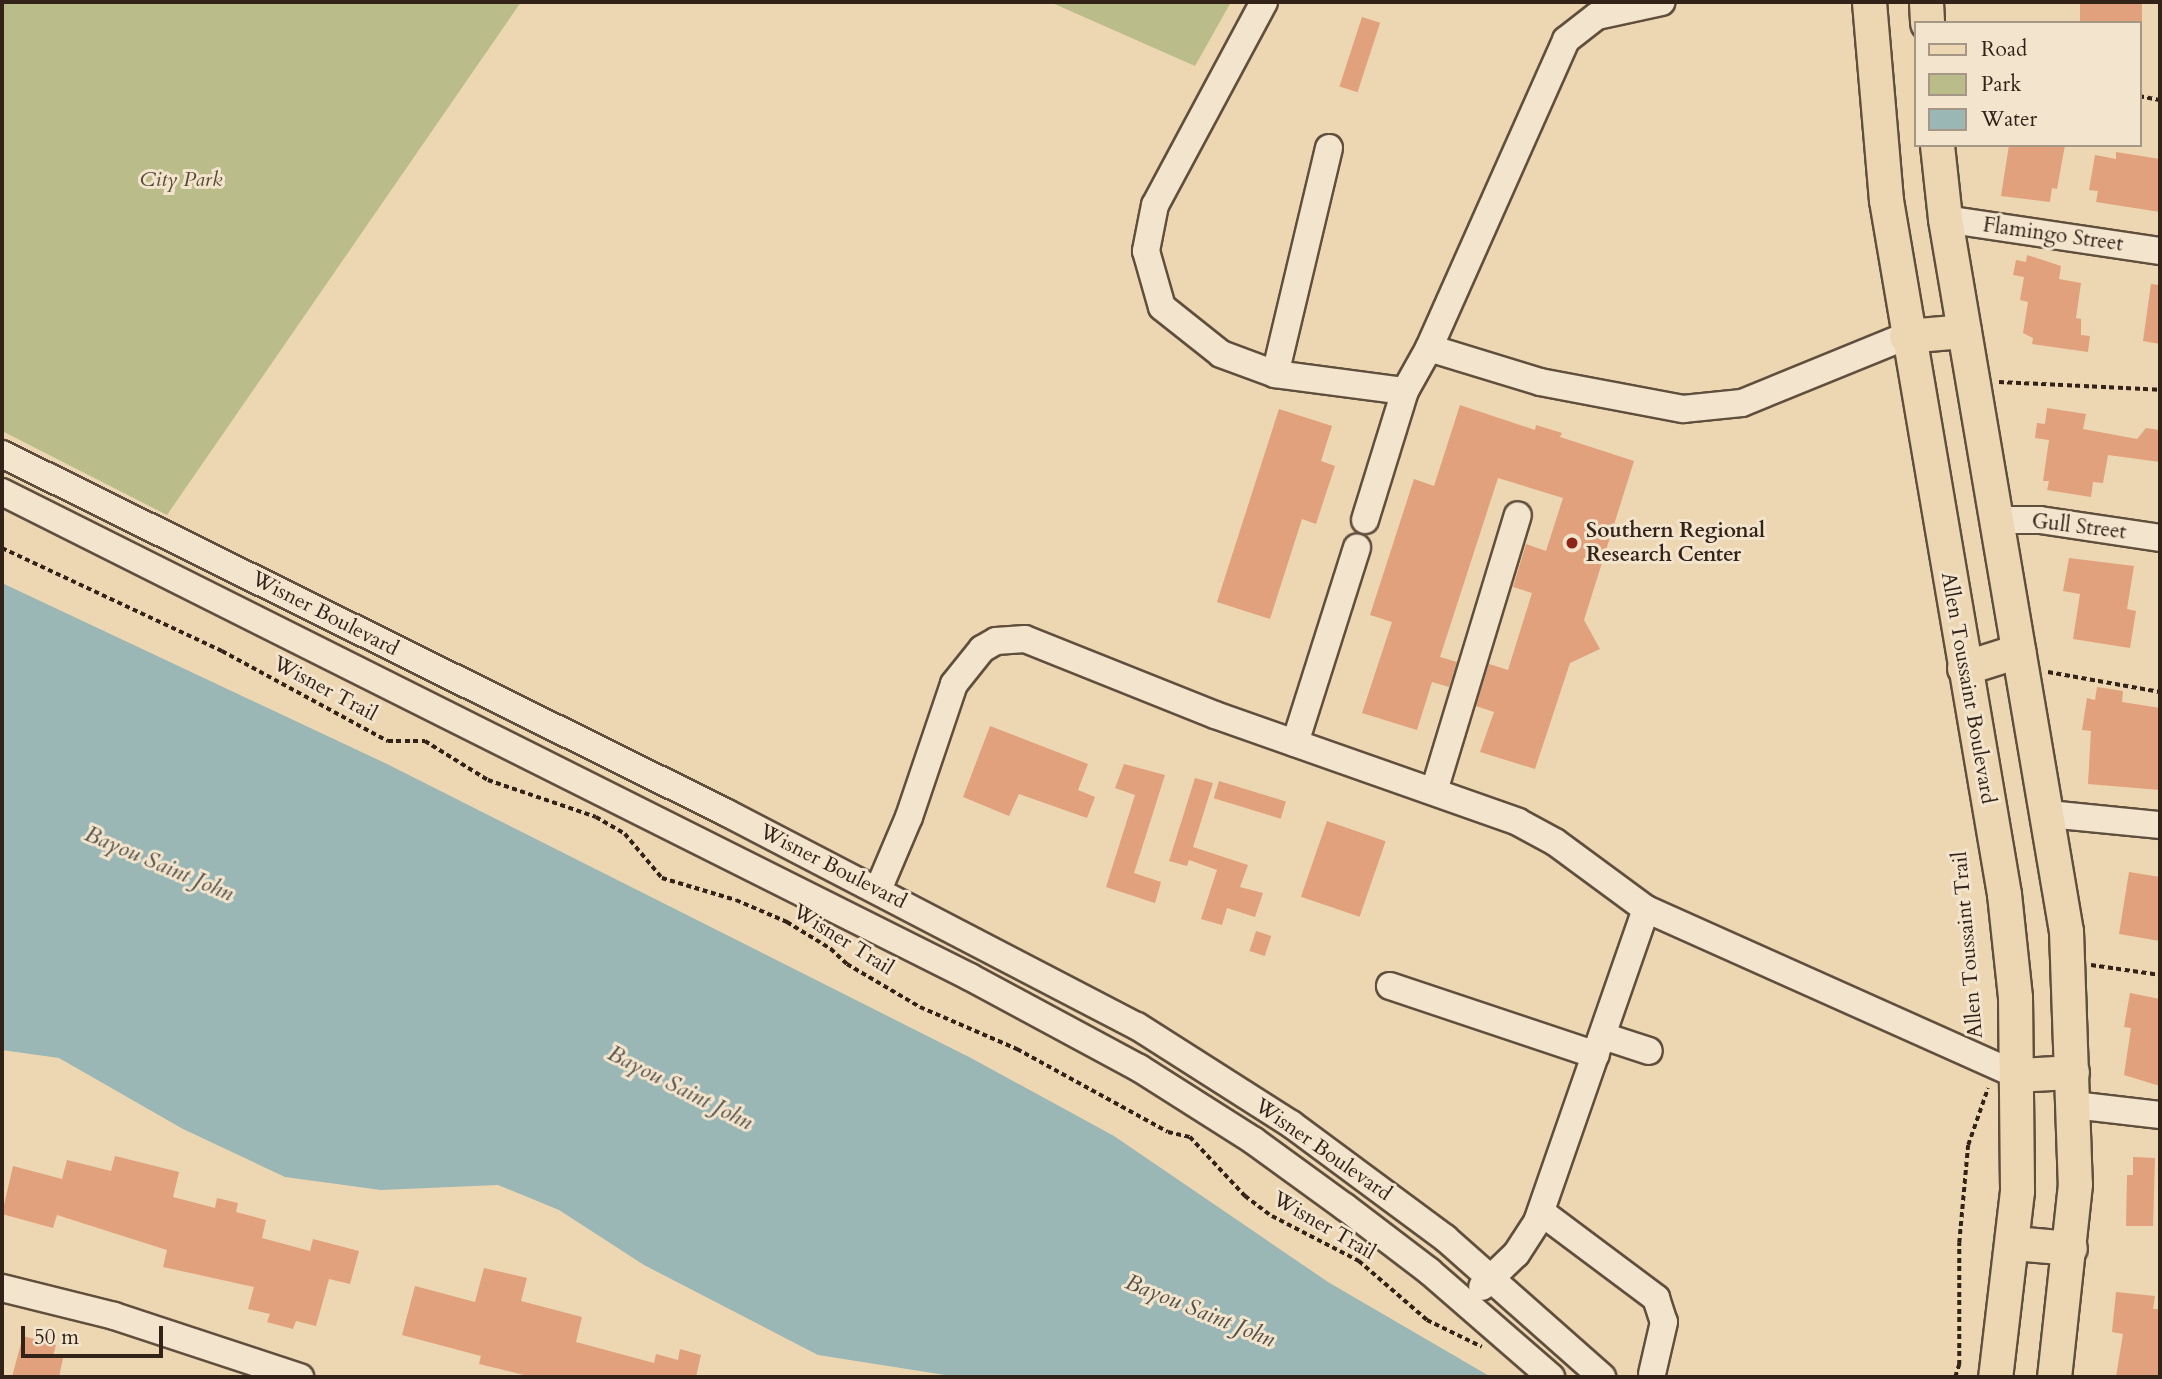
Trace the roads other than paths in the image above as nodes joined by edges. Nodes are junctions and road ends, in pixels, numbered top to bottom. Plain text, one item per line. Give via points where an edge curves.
1 (1264, 2) edge
2 (1661, 2) edge
3 (1870, 2) edge
4 (1927, 2) edge
5 (1927, 21) edge
6 (1937, 147) edge
7 (1329, 148) dead end
8 (1945, 219) junction
9 (2160, 251) edge
10 (1964, 331) junction
11 (1906, 336) junction
12 (1429, 348) junction
13 (1275, 374) junction
14 (1405, 391) junction
15 (2, 454) edge
16 (2, 492) edge
17 (1518, 514) dead end
18 (1364, 520) dead end
19 (1997, 520) junction
20 (2160, 538) edge
21 (1357, 548) dead end
22 (2020, 659) junction
23 (1964, 668) junction
24 (1295, 743) junction
25 (1434, 792) junction
26 (2049, 814) junction
27 (2160, 825) edge
28 (878, 890) junction
29 (1646, 909) junction
30 (1390, 986) dead end
31 (1600, 1046) junction
32 (1649, 1051) dead end
33 (2004, 1070) junction
34 (2072, 1072) junction
35 (2074, 1105) junction
36 (2160, 1115) edge
37 (1541, 1212) junction
38 (2013, 1242) junction
39 (2070, 1248) junction
40 (1493, 1276) junction
41 (2, 1288) edge
42 (1467, 1304) junction
43 (252, 1370) edge
44 (1652, 1374) dead end
45 (300, 1377) edge
46 (1551, 1377) edge
47 (1602, 1377) edge
48 (1996, 1377) edge
49 (2054, 1377) edge

1 - 13 street via 1155,205 1146,251 1162,307 1220,354
2 - 12 street via 1597,16 1566,40
3 - 11 main road, Allen Toussaint Boulevard via 1886,200
4 - 5 main road
6 - 8 main road
7 - 13 street
8 - 9 street, Flamingo Street
8 - 10 main road
10 - 11 main road
10 - 19 main road
11 - 12 street via 1742,403 1683,409 1539,382
11 - 23 main road, Allen Toussaint Boulevard
12 - 14 street
13 - 14 street
14 - 18 street
15 - 28 street, Wisner Boulevard
16 - 42 street, Wisner Boulevard via 970,977 1139,1068 1254,1141
17 - 25 street
19 - 20 street, Gull Street via 2040,520
19 - 22 main road
21 - 24 street
22 - 23 main road
22 - 26 main road
23 - 33 main road, Allen Toussaint Boulevard via 2004,894
24 - 25 street
24 - 28 street via 1025,639 996,641 982,649 954,684 909,817
25 - 29 street via 1518,822 1555,842
26 - 27 street
26 - 34 main road via 2068,962
28 - 40 street, Wisner Boulevard via 1138,1026 1291,1124
29 - 31 street
29 - 33 street
30 - 31 street
31 - 32 street
31 - 37 street
33 - 34 main road
33 - 38 main road, Allen Toussaint Boulevard
34 - 35 main road
35 - 36 street
35 - 39 main road
37 - 40 street via 1516,1254
37 - 44 street via 1656,1298 1664,1322
38 - 39 main road
38 - 48 main road, Allen Toussaint Boulevard
39 - 49 main road
40 - 42 street
40 - 47 street, Wisner Boulevard
41 - 43 street via 114,1316
42 - 46 street, Wisner Boulevard
43 - 45 street

